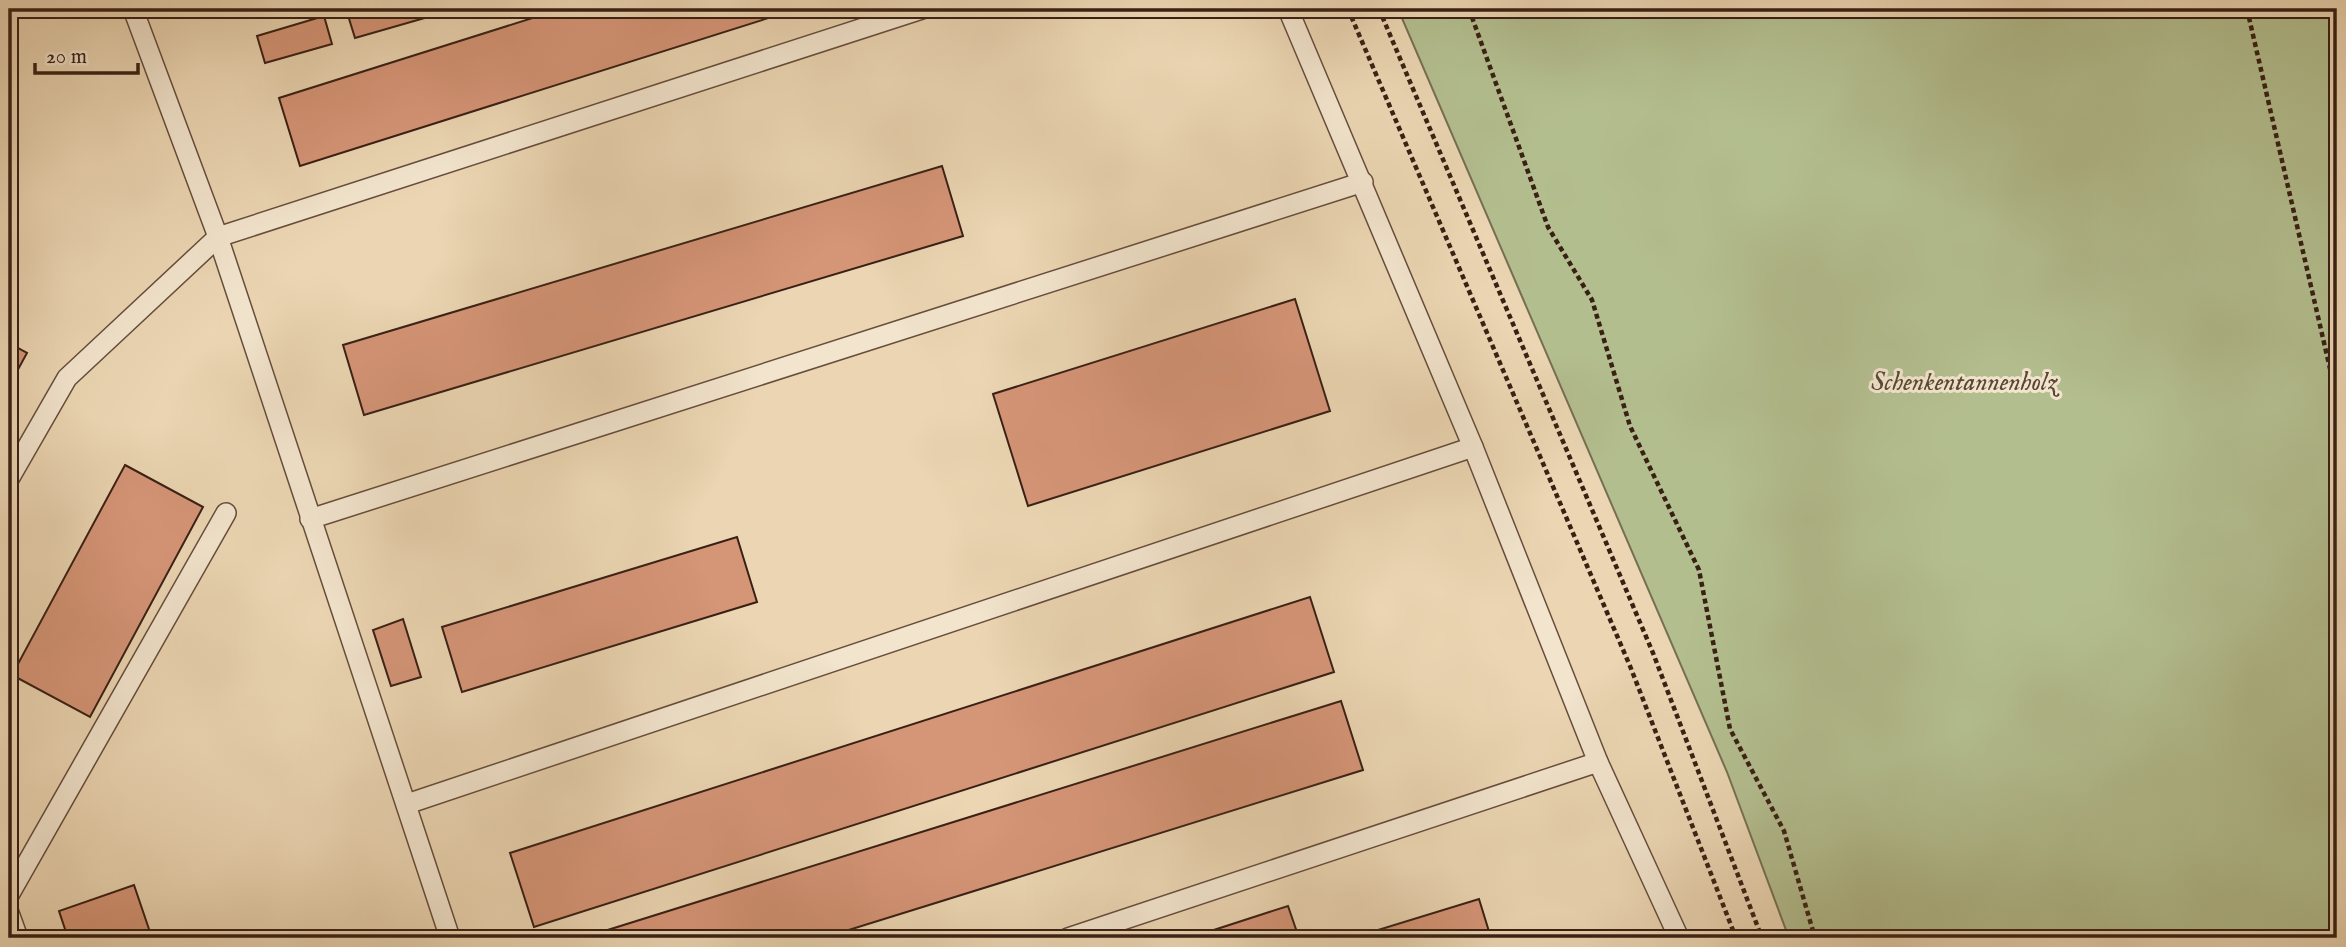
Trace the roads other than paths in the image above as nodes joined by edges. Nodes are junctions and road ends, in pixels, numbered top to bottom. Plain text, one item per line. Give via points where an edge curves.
1 (133, 9) edge
2 (922, 9) edge
3 (1288, 9) edge
4 (1363, 182) junction
5 (218, 237) junction
6 (1473, 447) junction
7 (9, 479) edge
8 (226, 513) dead end
9 (310, 519) junction
10 (1598, 762) junction
11 (407, 804) junction
12 (9, 895) edge
13 (9, 913) edge
14 (18, 938) edge
15 (450, 938) edge
16 (1068, 938) edge
17 (1679, 938) edge

1 - 5 lane
2 - 5 lane
3 - 4 lane
4 - 6 lane
4 - 9 lane
5 - 7 lane via 67,378
5 - 9 lane
6 - 10 lane
6 - 11 lane
8 - 12 lane
9 - 11 lane
10 - 16 lane
10 - 17 lane
11 - 15 lane
13 - 14 lane

